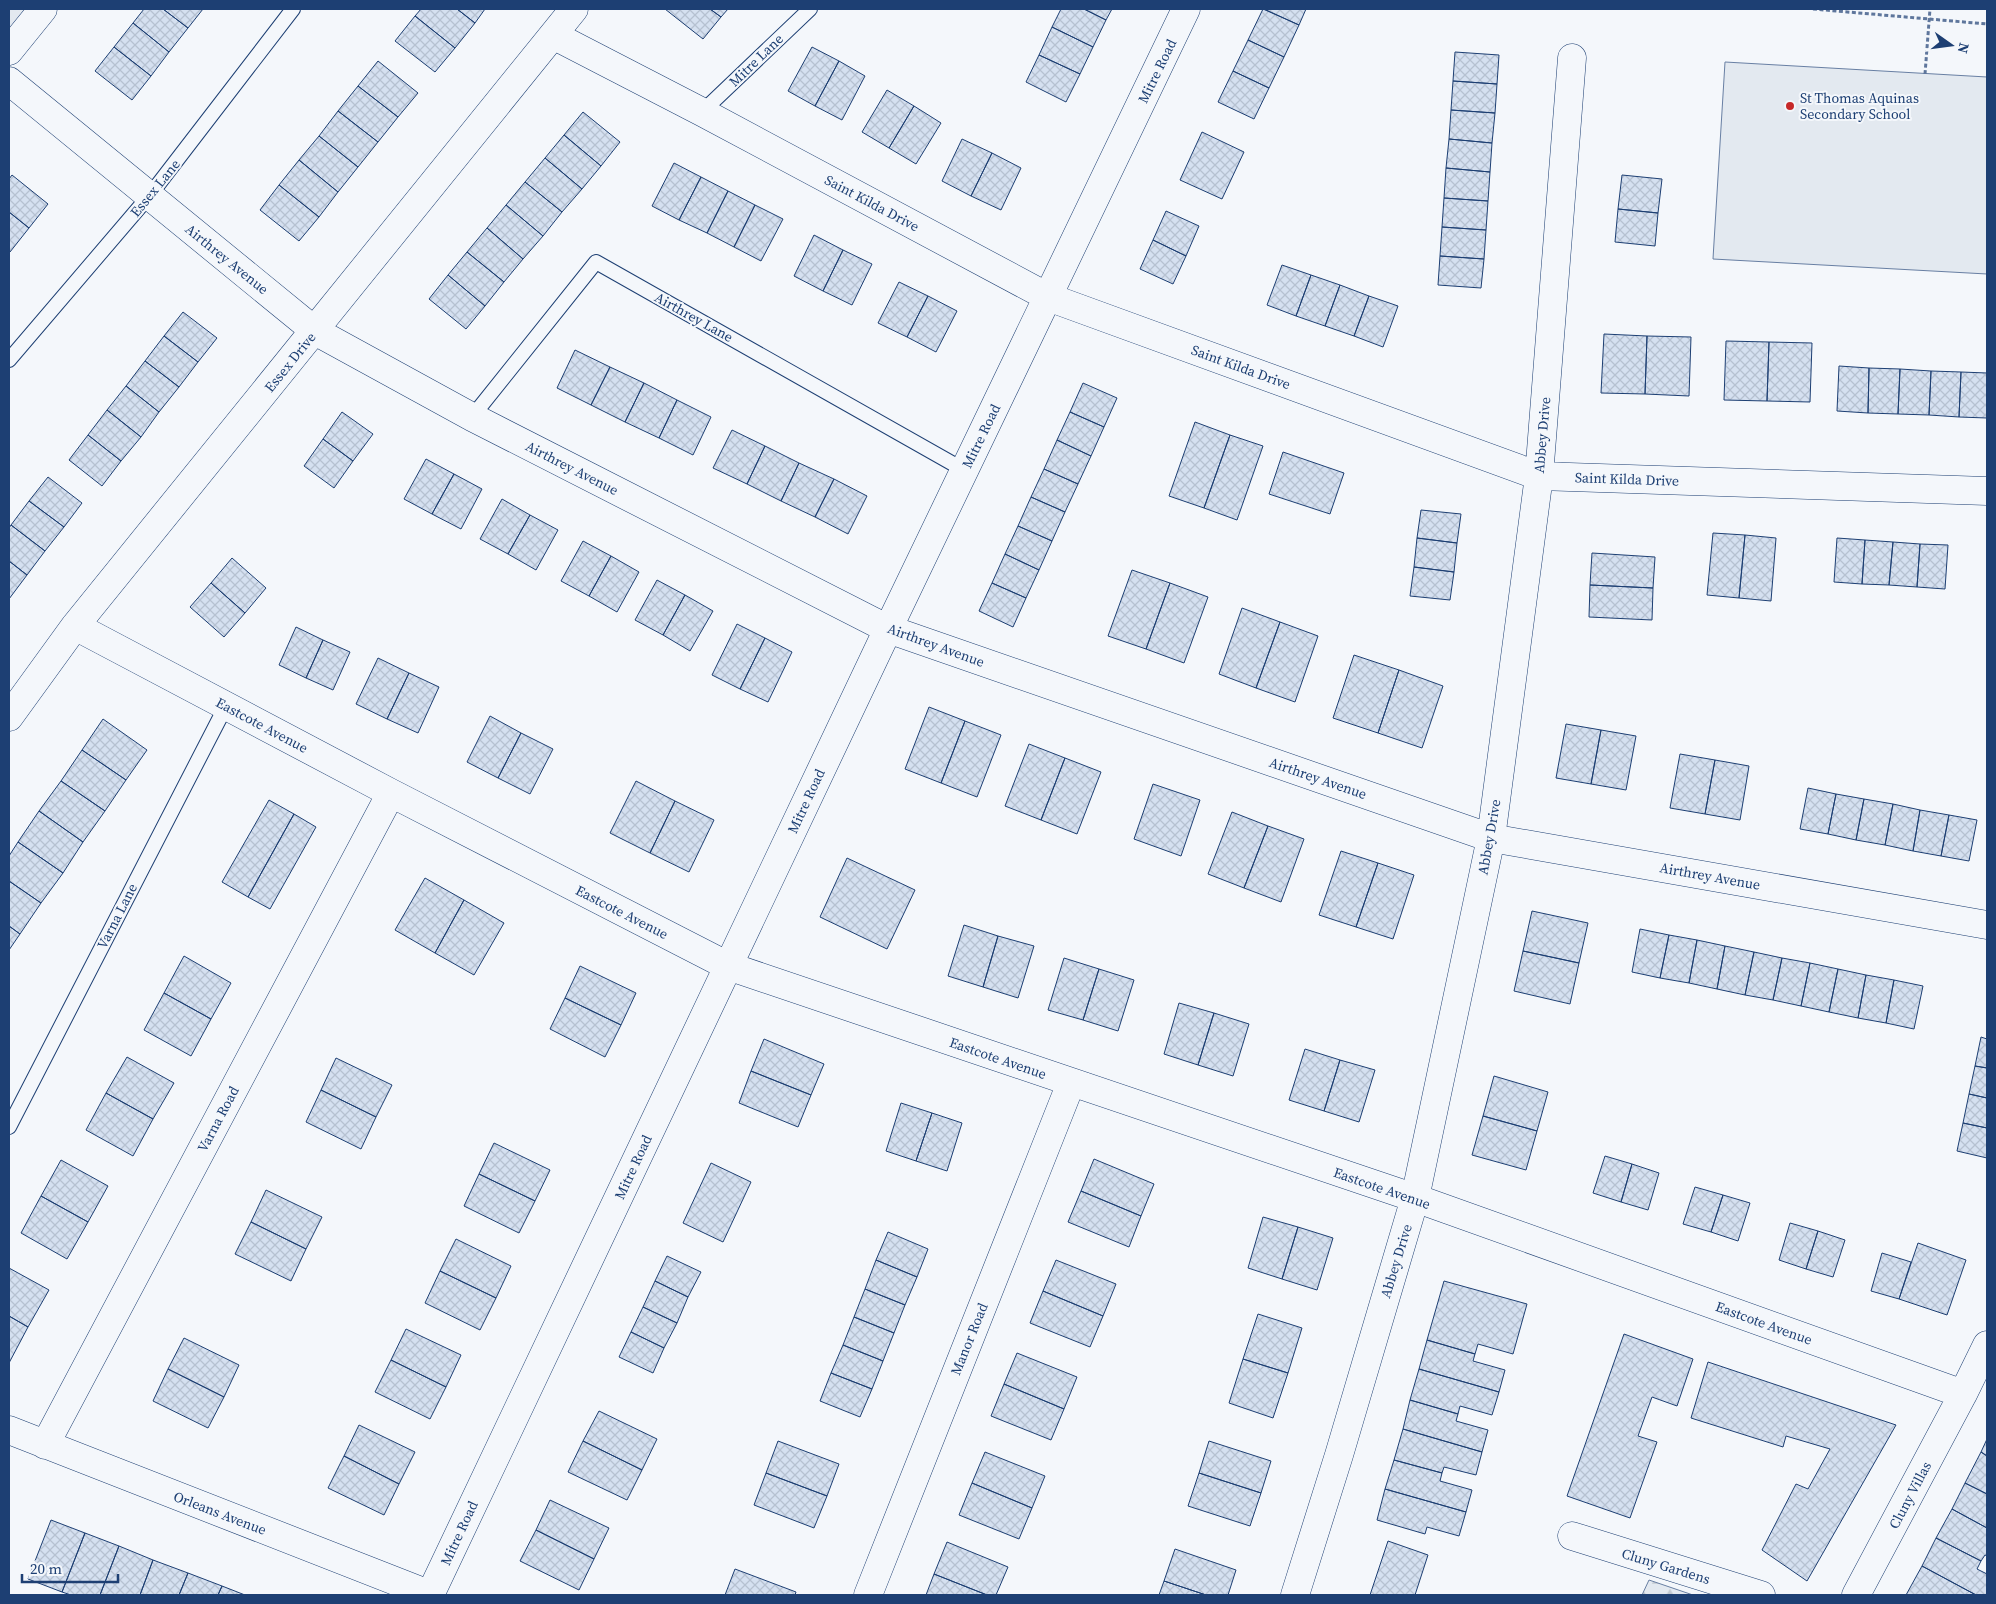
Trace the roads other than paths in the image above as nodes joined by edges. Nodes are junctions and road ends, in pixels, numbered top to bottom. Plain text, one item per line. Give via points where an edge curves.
1 (43, 9) edge
2 (293, 9) edge
3 (574, 9) edge
4 (810, 9) edge
5 (1186, 9) edge
6 (554, 35) junction
7 (9, 51) edge
8 (1572, 58) dead end
9 (9, 81) edge
10 (702, 112) junction
11 (150, 195) junction
12 (1048, 297) junction
13 (315, 331) junction
14 (9, 360) edge
15 (472, 417) junction
16 (964, 470) junction
17 (1538, 476) junction
18 (1987, 490) edge
19 (75, 626) junction
20 (888, 629) junction
21 (226, 706) junction
22 (9, 718) edge
23 (391, 793) junction
24 (1491, 838) junction
25 (1987, 925) edge
26 (728, 966) junction
27 (1071, 1083) junction
28 (9, 1127) edge
29 (1415, 1198) junction
30 (1987, 1345) edge
31 (1963, 1394) junction
32 (9, 1430) edge
33 (45, 1445) junction
34 (1572, 1536) dead end
35 (430, 1595) edge
36 (868, 1595) edge
37 (1295, 1595) edge
38 (1761, 1595) edge
39 (1856, 1595) edge

1 - 7 street
2 - 11 lane, Essex Lane
3 - 6 street, Essex Drive
4 - 10 lane, Mitre Lane
5 - 12 street, Mitre Road
6 - 10 street, Saint Kilda Drive
6 - 13 street, Essex Drive
8 - 17 street, Abbey Drive
9 - 11 street, Airthrey Avenue
10 - 12 street, Saint Kilda Drive
11 - 13 street, Airthrey Avenue
11 - 14 lane, Essex Lane
12 - 16 street, Mitre Road
12 - 17 street, Saint Kilda Drive
13 - 15 street, Airthrey Avenue
13 - 19 street, Essex Drive
15 - 16 lane, Airthrey Lane via 596,262
15 - 20 street, Airthrey Avenue
16 - 20 street, Mitre Road
17 - 18 street, Saint Kilda Drive
17 - 24 street, Abbey Drive
19 - 21 street, Eastcote Avenue
19 - 22 street, Essex Drive
20 - 24 street, Airthrey Avenue
20 - 26 street, Mitre Road
21 - 23 street, Eastcote Avenue
21 - 28 lane, Varna Lane
23 - 26 street, Eastcote Avenue
23 - 33 street, Varna Road
24 - 25 street, Airthrey Avenue
24 - 29 street, Abbey Drive
26 - 27 street, Eastcote Avenue
26 - 35 street, Mitre Road
27 - 29 street, Eastcote Avenue
27 - 36 street, Manor Road
29 - 31 street, Eastcote Avenue
29 - 37 street, Abbey Drive
30 - 31 street, Cluny Villas
31 - 39 street, Cluny Villas
32 - 33 street, Orleans Avenue
33 - 35 street, Orleans Avenue
34 - 38 street, Cluny Gardens

